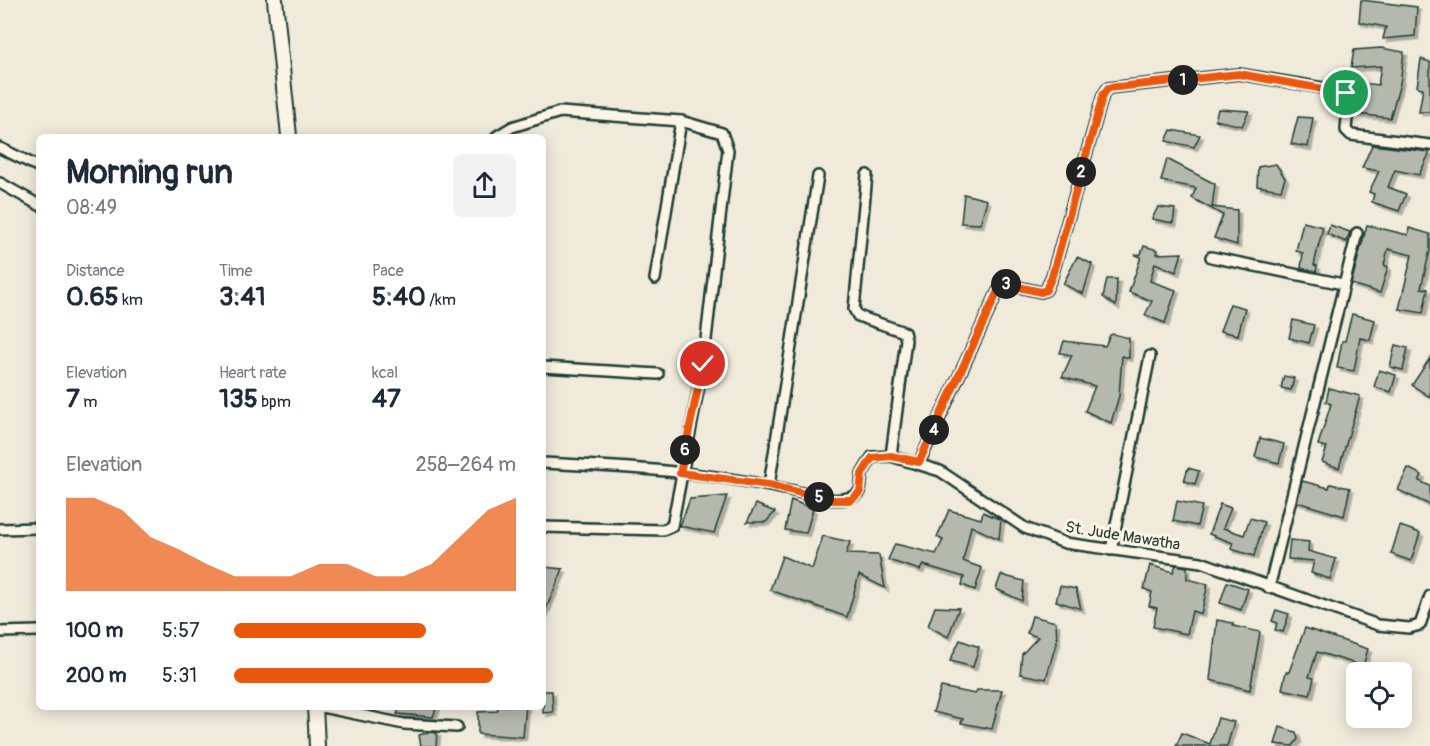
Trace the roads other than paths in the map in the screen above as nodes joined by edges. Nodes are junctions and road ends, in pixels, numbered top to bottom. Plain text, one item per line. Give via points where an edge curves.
1 (275, 0) edge
2 (681, 121) junction
3 (289, 134) edge
4 (500, 134) edge
5 (1430, 145) edge
6 (0, 148) edge
7 (36, 165) edge
8 (867, 175) dead end
9 (818, 176) dead end
10 (0, 183) edge
11 (36, 203) edge
12 (1357, 233) dead end
13 (1211, 257) dead end
14 (655, 279) dead end
15 (1343, 284) junction
16 (1150, 356) dead end
17 (546, 367) edge
18 (658, 374) dead end
19 (891, 456) junction
20 (919, 462) junction
21 (546, 463) edge
22 (680, 473) junction
23 (769, 485) junction
24 (546, 527) edge
25 (36, 528) edge
26 (0, 529) edge
27 (1111, 550) junction
28 (1269, 588) junction
29 (1430, 596) edge
30 (36, 631) edge
31 (0, 632) edge
32 (316, 710) edge
33 (336, 710) edge
34 (457, 727) dead end
35 (317, 746) edge

1 - 3 main road
2 - 4 street via 560,112
2 - 14 street
2 - 22 street via 722,133 729,150 703,364
5 - 20 street via 1350,135 1346,130 1349,95 1329,89 1239,74 1108,88 1046,290 1005,284 998,291
6 - 7 street
8 - 19 street via 854,309 858,316 904,332 906,340
9 - 23 street
10 - 11 street
12 - 15 street
13 - 15 street
15 - 28 street
16 - 27 street
17 - 18 street
19 - 20 street, St. Jude Mawatha
19 - 23 street via 872,458 862,474 860,492 851,500 830,500
20 - 27 street, St. Jude Mawatha via 940,471 1025,528 1065,543
21 - 22 street
22 - 23 street
22 - 24 street via 672,526 663,530
25 - 26 street
27 - 28 street, St. Jude Mawatha via 1201,562
28 - 29 street, St. Jude Mawatha via 1378,625 1409,628 1420,625
30 - 31 street
32 - 35 main road
33 - 34 street via 404,724

